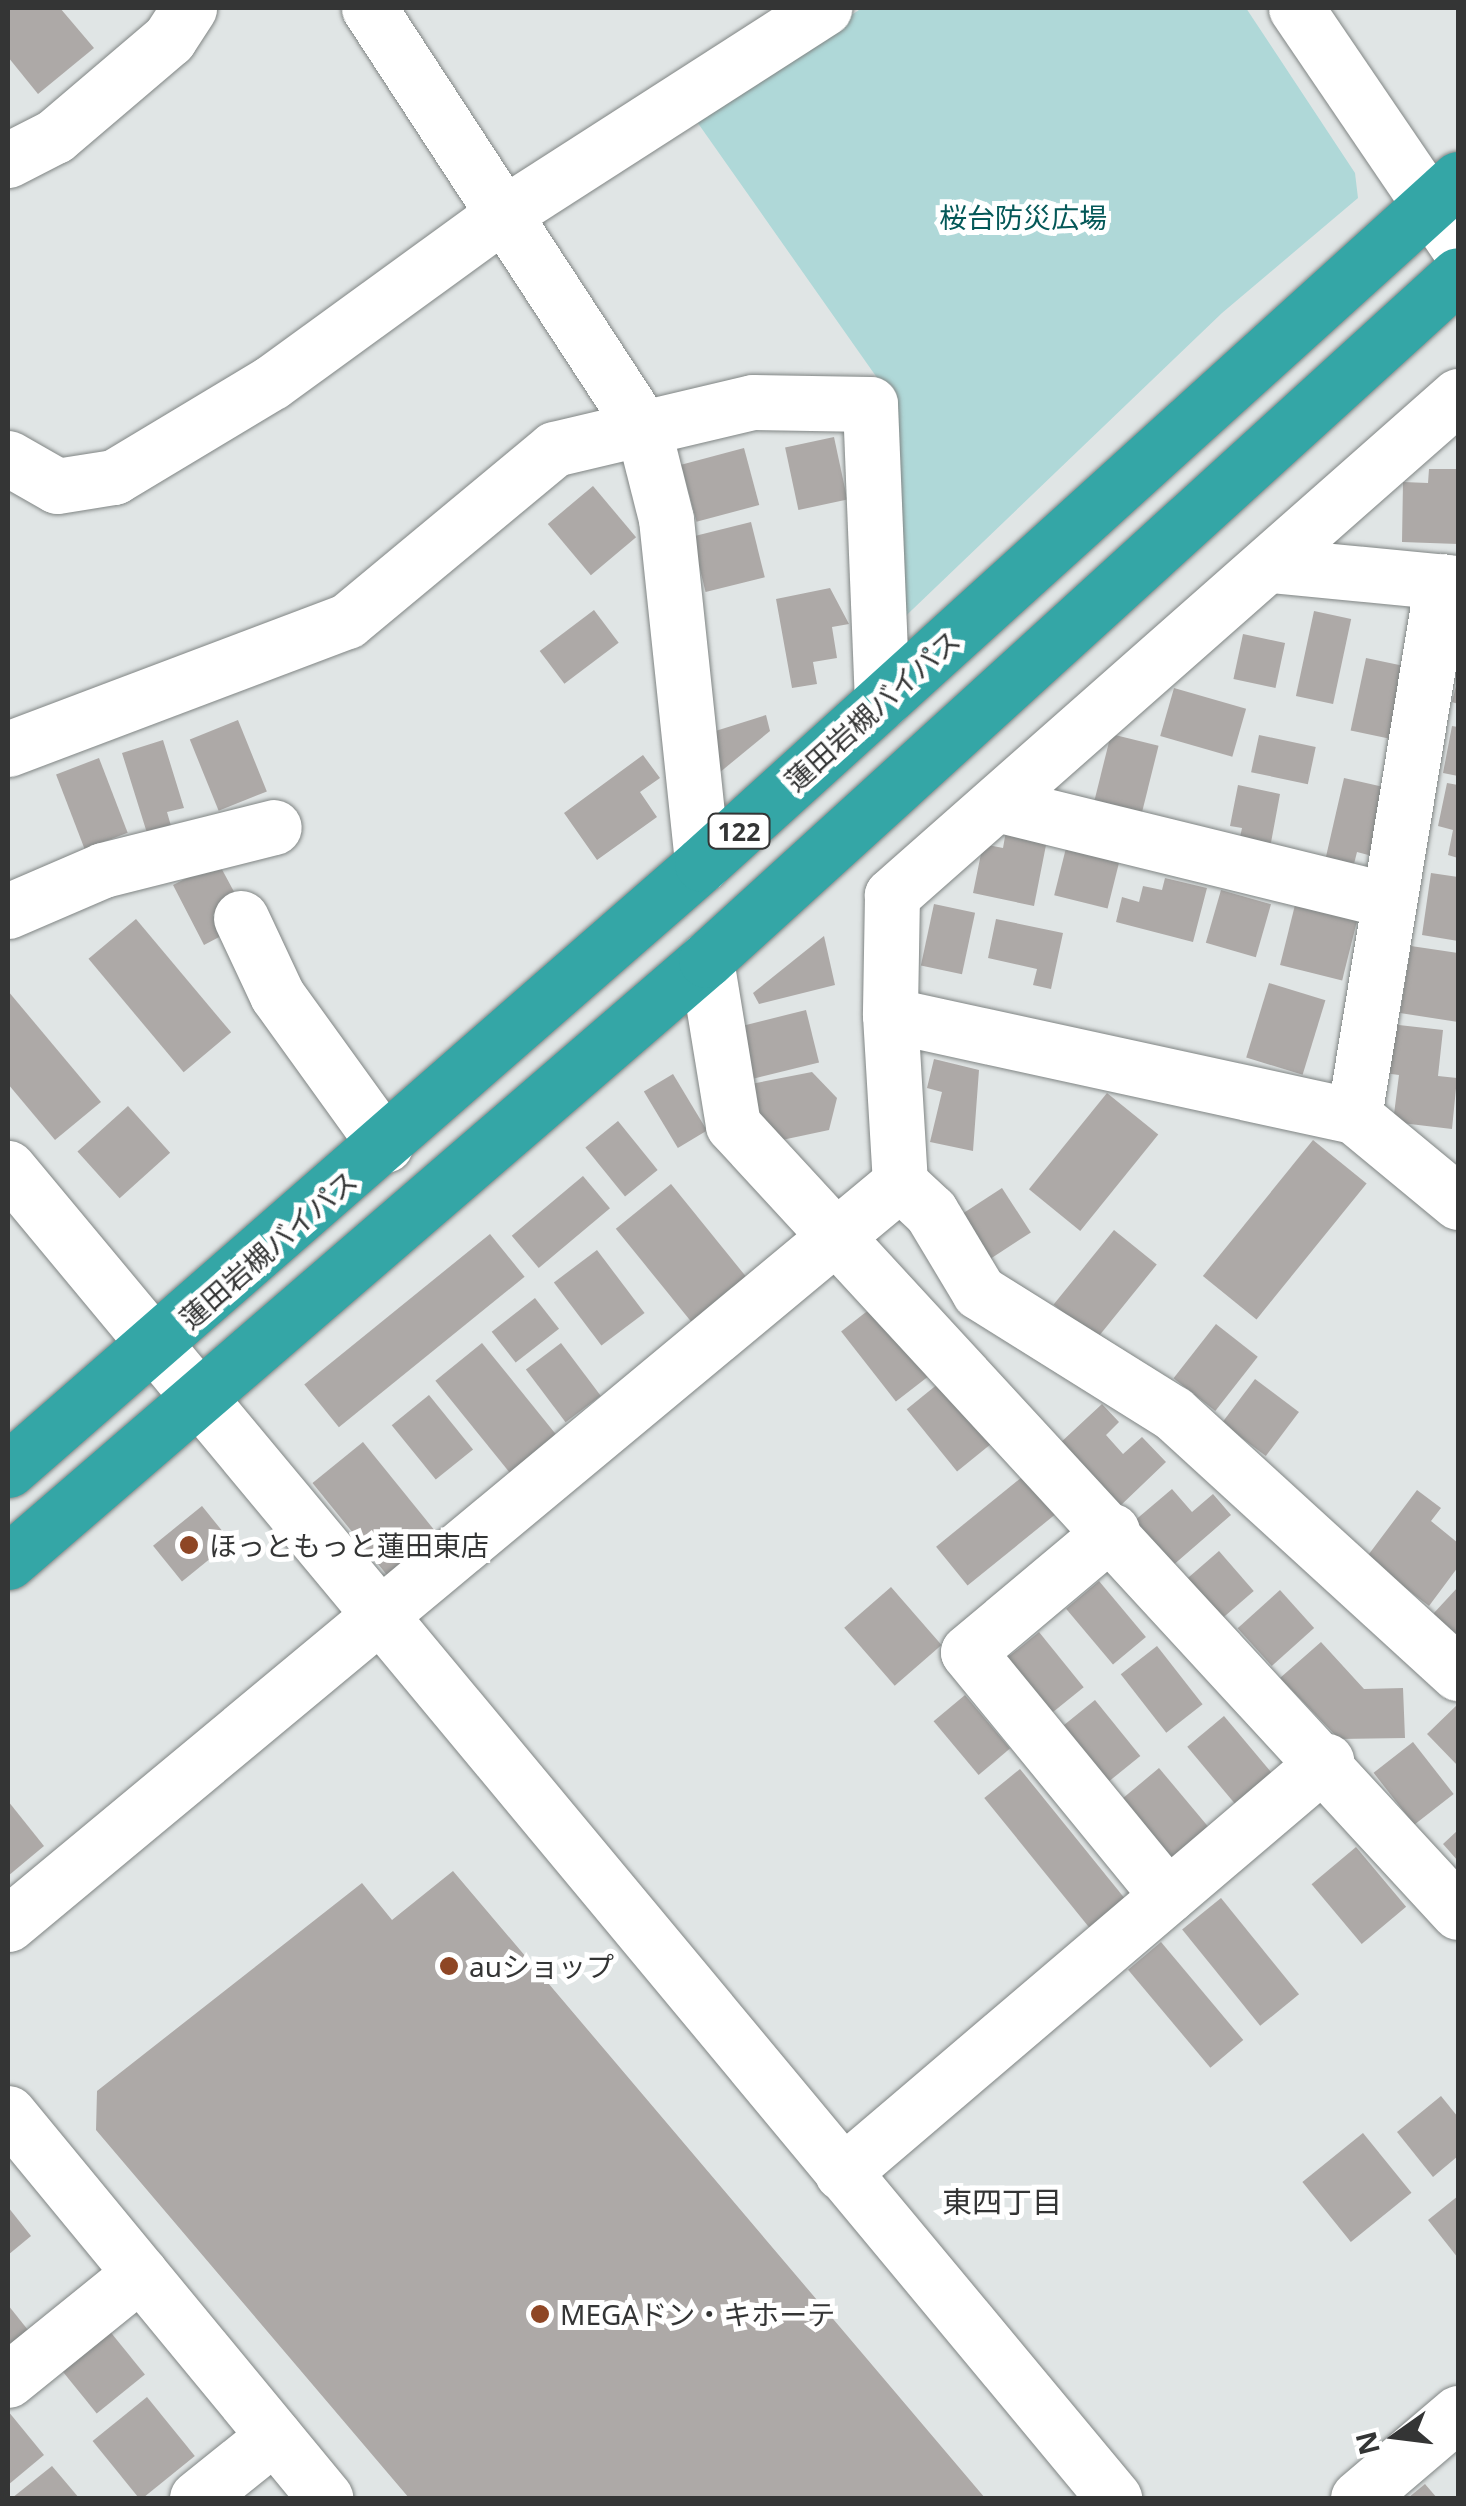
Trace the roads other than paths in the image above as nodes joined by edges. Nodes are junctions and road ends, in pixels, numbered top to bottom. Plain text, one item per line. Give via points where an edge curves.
1 (189, 8) edge
2 (369, 8) edge
3 (824, 8) edge
4 (1296, 8) edge
5 (8, 160) edge
6 (1449, 210) edge
7 (502, 215) junction
8 (1458, 275) edge
9 (1458, 396) edge
10 (643, 428) junction
11 (8, 458) edge
12 (1270, 565) junction
13 (1450, 582) edge
14 (882, 702) junction
15 (14, 739) edge
16 (997, 804) junction
17 (274, 827) dead end
18 (702, 864) junction
19 (1384, 899) junction
20 (8, 911) edge
21 (240, 918) dead end
22 (706, 960) junction
23 (890, 1016) junction
24 (1354, 1116) junction
25 (386, 1145) junction
26 (8, 1168) edge
27 (900, 1183) junction
28 (1458, 1202) edge
29 (836, 1235) junction
30 (155, 1349) junction
31 (198, 1400) junction
32 (8, 1470) edge
33 (1112, 1531) junction
34 (8, 1562) edge
35 (382, 1621) junction
36 (1458, 1673) edge
37 (1326, 1761) junction
38 (1168, 1896) junction
39 (1458, 1912) edge
40 (8, 1924) edge
41 (13, 2132) edge
42 (842, 2173) junction
43 (140, 2273) junction
44 (8, 2380) edge
45 (1458, 2414) edge
46 (274, 2436) junction
47 (197, 2498) edge
48 (325, 2498) edge
49 (1114, 2498) edge
50 (1358, 2498) edge

1 - 5 street via 168,39 55,136
2 - 7 street
3 - 7 street
4 - 6 street
6 - 14 highway, 蓮田岩槻バイパス / 122
7 - 10 street
7 - 11 street via 272,382 114,477 57,486
8 - 22 highway, 122
9 - 12 street
10 - 14 street via 753,402 870,404
10 - 15 street via 554,450 347,621
10 - 18 street via 666,519
12 - 13 street
12 - 16 street
13 - 19 street
14 - 18 highway, 蓮田岩槻バイパス / 122
16 - 19 street
16 - 23 street via 892,895
17 - 20 street via 103,870
18 - 25 highway, 蓮田岩槻バイパス / 122
19 - 24 street
21 - 25 street via 277,995
22 - 29 street via 733,1125
22 - 31 highway, 122
23 - 24 street
23 - 27 street
24 - 28 street
25 - 30 highway, 蓮田岩槻バイパス / 122
26 - 30 street
27 - 29 street
27 - 36 street via 931,1212 980,1292 1173,1413
29 - 33 street
29 - 35 street
30 - 31 street
30 - 32 highway, 蓮田岩槻バイパス / 122
31 - 34 highway, 122
31 - 35 street
33 - 37 street
33 - 38 street via 968,1652
35 - 40 street
35 - 42 street
37 - 38 street
37 - 39 street
38 - 42 street
41 - 43 street
42 - 49 street
43 - 44 street
43 - 46 street
45 - 50 street
46 - 47 street
46 - 48 street

